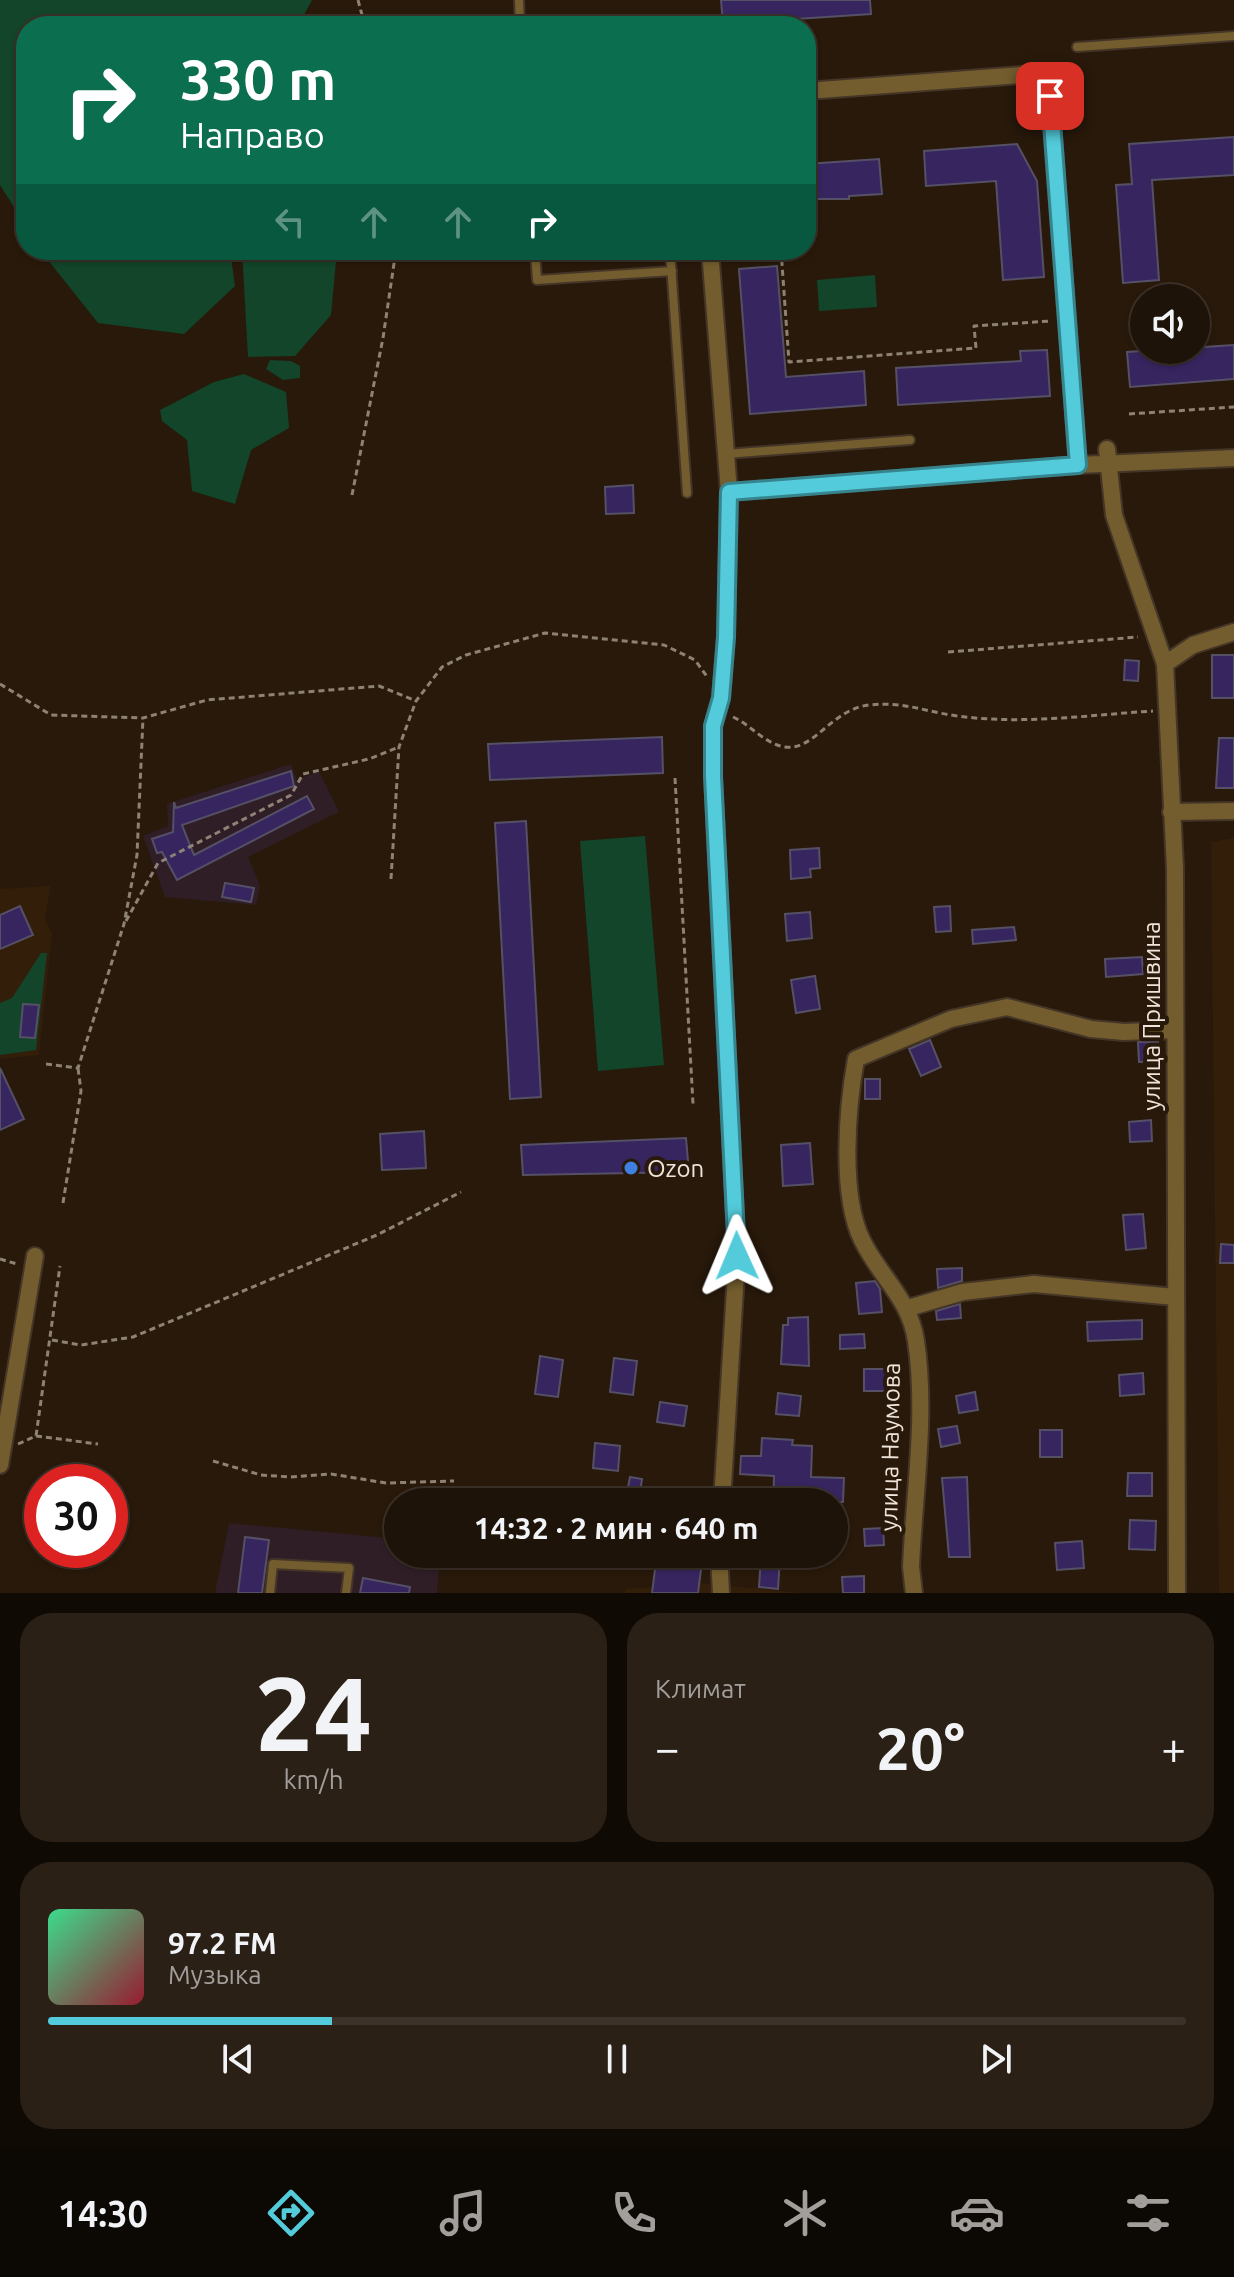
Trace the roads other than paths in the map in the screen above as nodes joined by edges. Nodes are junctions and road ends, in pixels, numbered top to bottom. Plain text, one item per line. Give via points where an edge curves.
1 (1234, 36) edge
2 (1077, 47) dead end
3 (816, 90) edge
4 (536, 260) edge
5 (671, 260) edge
6 (711, 260) edge
7 (672, 271) junction
8 (910, 440) dead end
9 (726, 454) junction
10 (1108, 456) junction
11 (1234, 458) edge
12 (1078, 465) junction
13 (729, 492) junction
14 (687, 493) dead end
15 (1234, 632) edge
16 (1165, 664) junction
17 (1234, 811) edge
18 (1171, 812) junction
19 (1175, 1030) junction
20 (35, 1256) dead end
21 (1175, 1297) junction
22 (908, 1308) junction
23 (0, 1465) edge
24 (723, 1488) edge
25 (720, 1568) edge
26 (270, 1593) edge
27 (346, 1593) edge
28 (721, 1593) edge
29 (914, 1593) edge
30 (1177, 1593) edge

1 - 2 lane
3 - 12 street via 1048,73
4 - 7 lane via 537,280
5 - 7 lane
6 - 9 street
7 - 14 lane
8 - 9 lane
9 - 13 street
10 - 11 street
10 - 12 street
10 - 16 street, улица Пришвина via 1114,515
12 - 13 street
13 - 24 street via 724,667 713,726 737,1256
15 - 16 street via 1193,645
16 - 18 street, улица Пришвина
17 - 18 street
18 - 19 street, улица Пришвина
19 - 21 street, улица Пришвина
19 - 22 street, улица Наумова via 1091,1029 1007,1007 951,1019 856,1059 848,1182 853,1211 862,1240
20 - 23 street
21 - 22 street via 1034,1284 963,1292
21 - 30 street, улица Пришвина
22 - 29 street, улица Наумова via 920,1382
25 - 28 street
26 - 27 lane via 273,1564 349,1568

